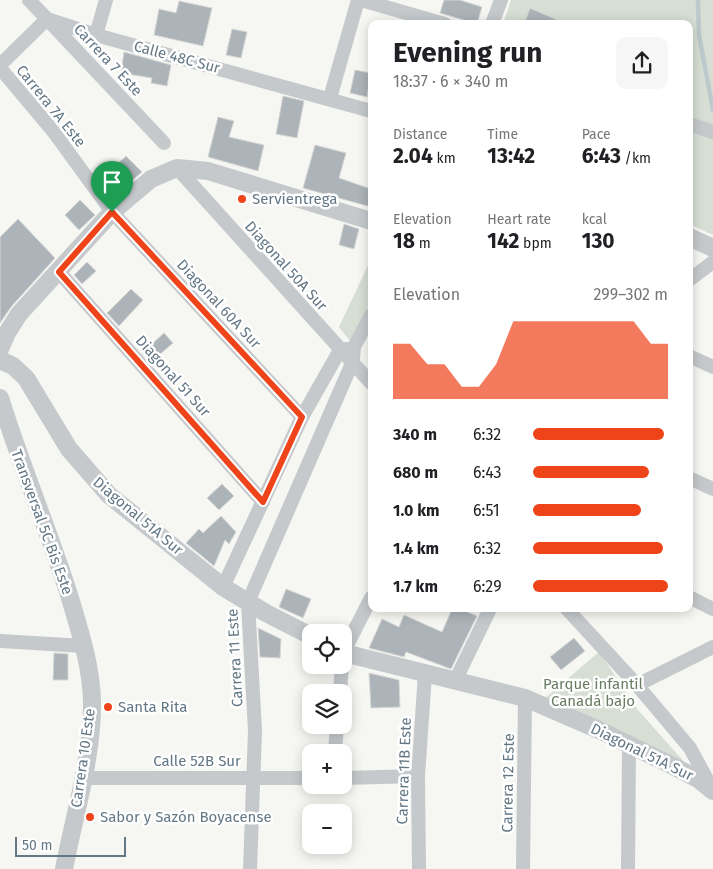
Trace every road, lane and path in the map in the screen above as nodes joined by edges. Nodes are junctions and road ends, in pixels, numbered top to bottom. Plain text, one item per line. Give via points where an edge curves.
1 (29, 0) edge
2 (106, 0) edge
3 (360, 0) edge
4 (501, 0) edge
5 (47, 19) junction
6 (431, 20) edge
7 (494, 20) edge
8 (96, 35) junction
9 (0, 67) edge
10 (330, 98) junction
11 (368, 110) edge
12 (693, 125) edge
13 (713, 132) edge
14 (164, 143) dead end
15 (177, 168) junction
16 (112, 212) junction
17 (368, 220) edge
18 (693, 239) edge
19 (713, 248) edge
20 (713, 262) edge
21 (59, 272) junction
22 (693, 277) edge
23 (368, 326) edge
24 (0, 349) edge
25 (340, 350) junction
26 (354, 354) junction
27 (693, 358) edge
28 (0, 360) edge
29 (713, 367) edge
30 (368, 378) edge
31 (0, 398) edge
32 (302, 417) junction
33 (693, 480) edge
34 (713, 489) edge
35 (263, 502) junction
36 (223, 587) junction
37 (693, 600) edge
38 (248, 602) junction
39 (368, 604) edge
40 (713, 609) edge
41 (489, 612) edge
42 (570, 612) edge
43 (302, 631) edge
44 (352, 636) edge
45 (0, 640) edge
46 (84, 646) junction
47 (713, 647) edge
48 (352, 654) edge
49 (425, 674) junction
50 (455, 681) junction
51 (637, 685) junction
52 (525, 698) junction
53 (629, 746) junction
54 (418, 776) junction
55 (254, 777) junction
56 (82, 778) junction
57 (302, 778) edge
58 (352, 778) edge
59 (712, 787) edge
60 (64, 869) edge
61 (250, 869) edge
62 (419, 869) edge
63 (523, 869) edge
64 (628, 869) edge

1 - 5 street, Carrera 7 Este
2 - 8 street
3 - 6 street
3 - 10 street
4 - 7 street
5 - 8 street, Calle 48C Sur
5 - 9 street
5 - 14 street, Carrera 7 Este
8 - 10 street, Calle 48C Sur
9 - 16 street, Carrera 7A Este via 53,131
10 - 11 street, Calle 48C Sur
12 - 13 street
15 - 16 street via 151,179
15 - 17 street via 208,171
15 - 25 street, Diagonal 50A Sur
16 - 21 street
16 - 32 street, Diagonal 60A Sur
18 - 19 street
20 - 22 street
21 - 24 street via 16,318
21 - 35 street, Diagonal 51 Sur
23 - 26 street, Carrera 11 Este
25 - 26 street, Diagonal 50A Sur
25 - 32 street
26 - 30 street, Diagonal 50A Sur
26 - 38 street, Carrera 11 Este
27 - 29 street
28 - 36 street, Diagonal 51A Sur via 26,378 70,449 95,481
31 - 46 street, Transversal 5C Bis Este via 60,567
32 - 35 street
33 - 34 street
35 - 36 street
36 - 38 street, Diagonal 51A Sur
37 - 40 street
38 - 43 street, Diagonal 51A Sur
38 - 55 street, Carrera 11 Este via 256,731
39 - 44 street
41 - 50 street
42 - 51 street
45 - 46 street
46 - 56 street, Carrera 10 Este via 92,703
47 - 51 street
48 - 49 street, Diagonal 51A Sur
49 - 50 street, Diagonal 51A Sur
49 - 54 street, Carrera 11B Este
50 - 52 street, Diagonal 51A Sur
51 - 59 street via 690,748
52 - 53 street, Diagonal 51A Sur
52 - 63 street, Carrera 12 Este
53 - 59 street, Diagonal 51A Sur
53 - 64 street
54 - 58 street
54 - 62 street, Carrera 11B Este
55 - 56 street, Calle 52B Sur
55 - 57 street, Calle 52B Sur
55 - 61 street, Carrera 11 Este
56 - 60 street, Carrera 10 Este

